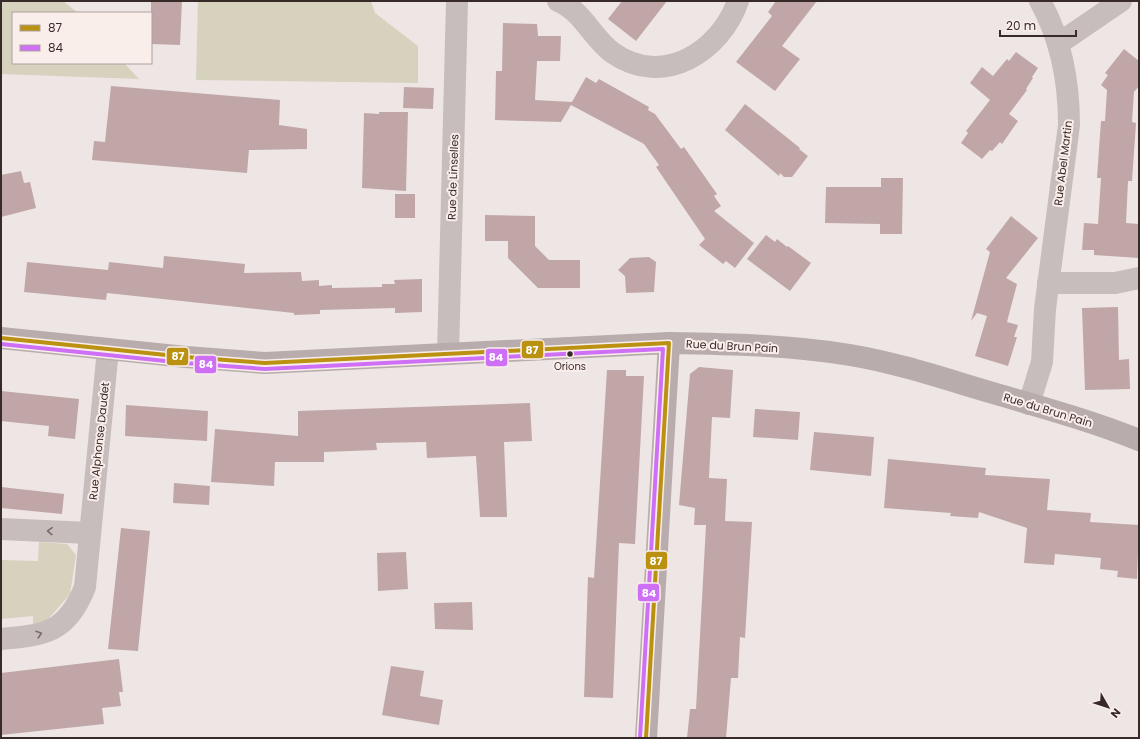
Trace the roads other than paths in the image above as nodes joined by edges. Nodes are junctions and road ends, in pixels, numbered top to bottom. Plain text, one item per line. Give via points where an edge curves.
1 (457, 1) edge
2 (558, 1) edge
3 (738, 1) edge
4 (1040, 1) edge
5 (1121, 1) edge
6 (1058, 44) junction
7 (1139, 278) edge
8 (1048, 283) junction
9 (1, 338) edge
10 (669, 343) junction
11 (108, 349) junction
12 (448, 354) junction
13 (1029, 404) junction
14 (1139, 440) edge
15 (1, 529) edge
16 (89, 533) junction
17 (1, 639) edge
18 (646, 738) edge

1 - 12 street, Rue de Linselles
2 - 3 street via 567,4 576,12 612,52 624,60 638,65 669,66 687,60 717,38 727,26
4 - 6 street, Rue Abel Martin
5 - 6 street
6 - 8 street, Rue Abel Martin via 1066,85 1069,125
7 - 8 street via 1115,283
8 - 13 street, Rue Abel Martin via 1042,362
9 - 11 main road, Rue du Brun Pain
10 - 12 main road, Rue du Brun Pain
10 - 13 main road, Rue du Brun Pain via 733,345 849,355 893,363
10 - 18 main road
11 - 12 main road, Rue du Brun Pain via 265,363
11 - 16 street, Rue Alphonse Daudet
13 - 14 main road, Rue du Brun Pain
16 -> 15 street
17 -> 16 street, Rue Alphonse Daudet via 36,636 51,630 68,618 79,603 85,588

